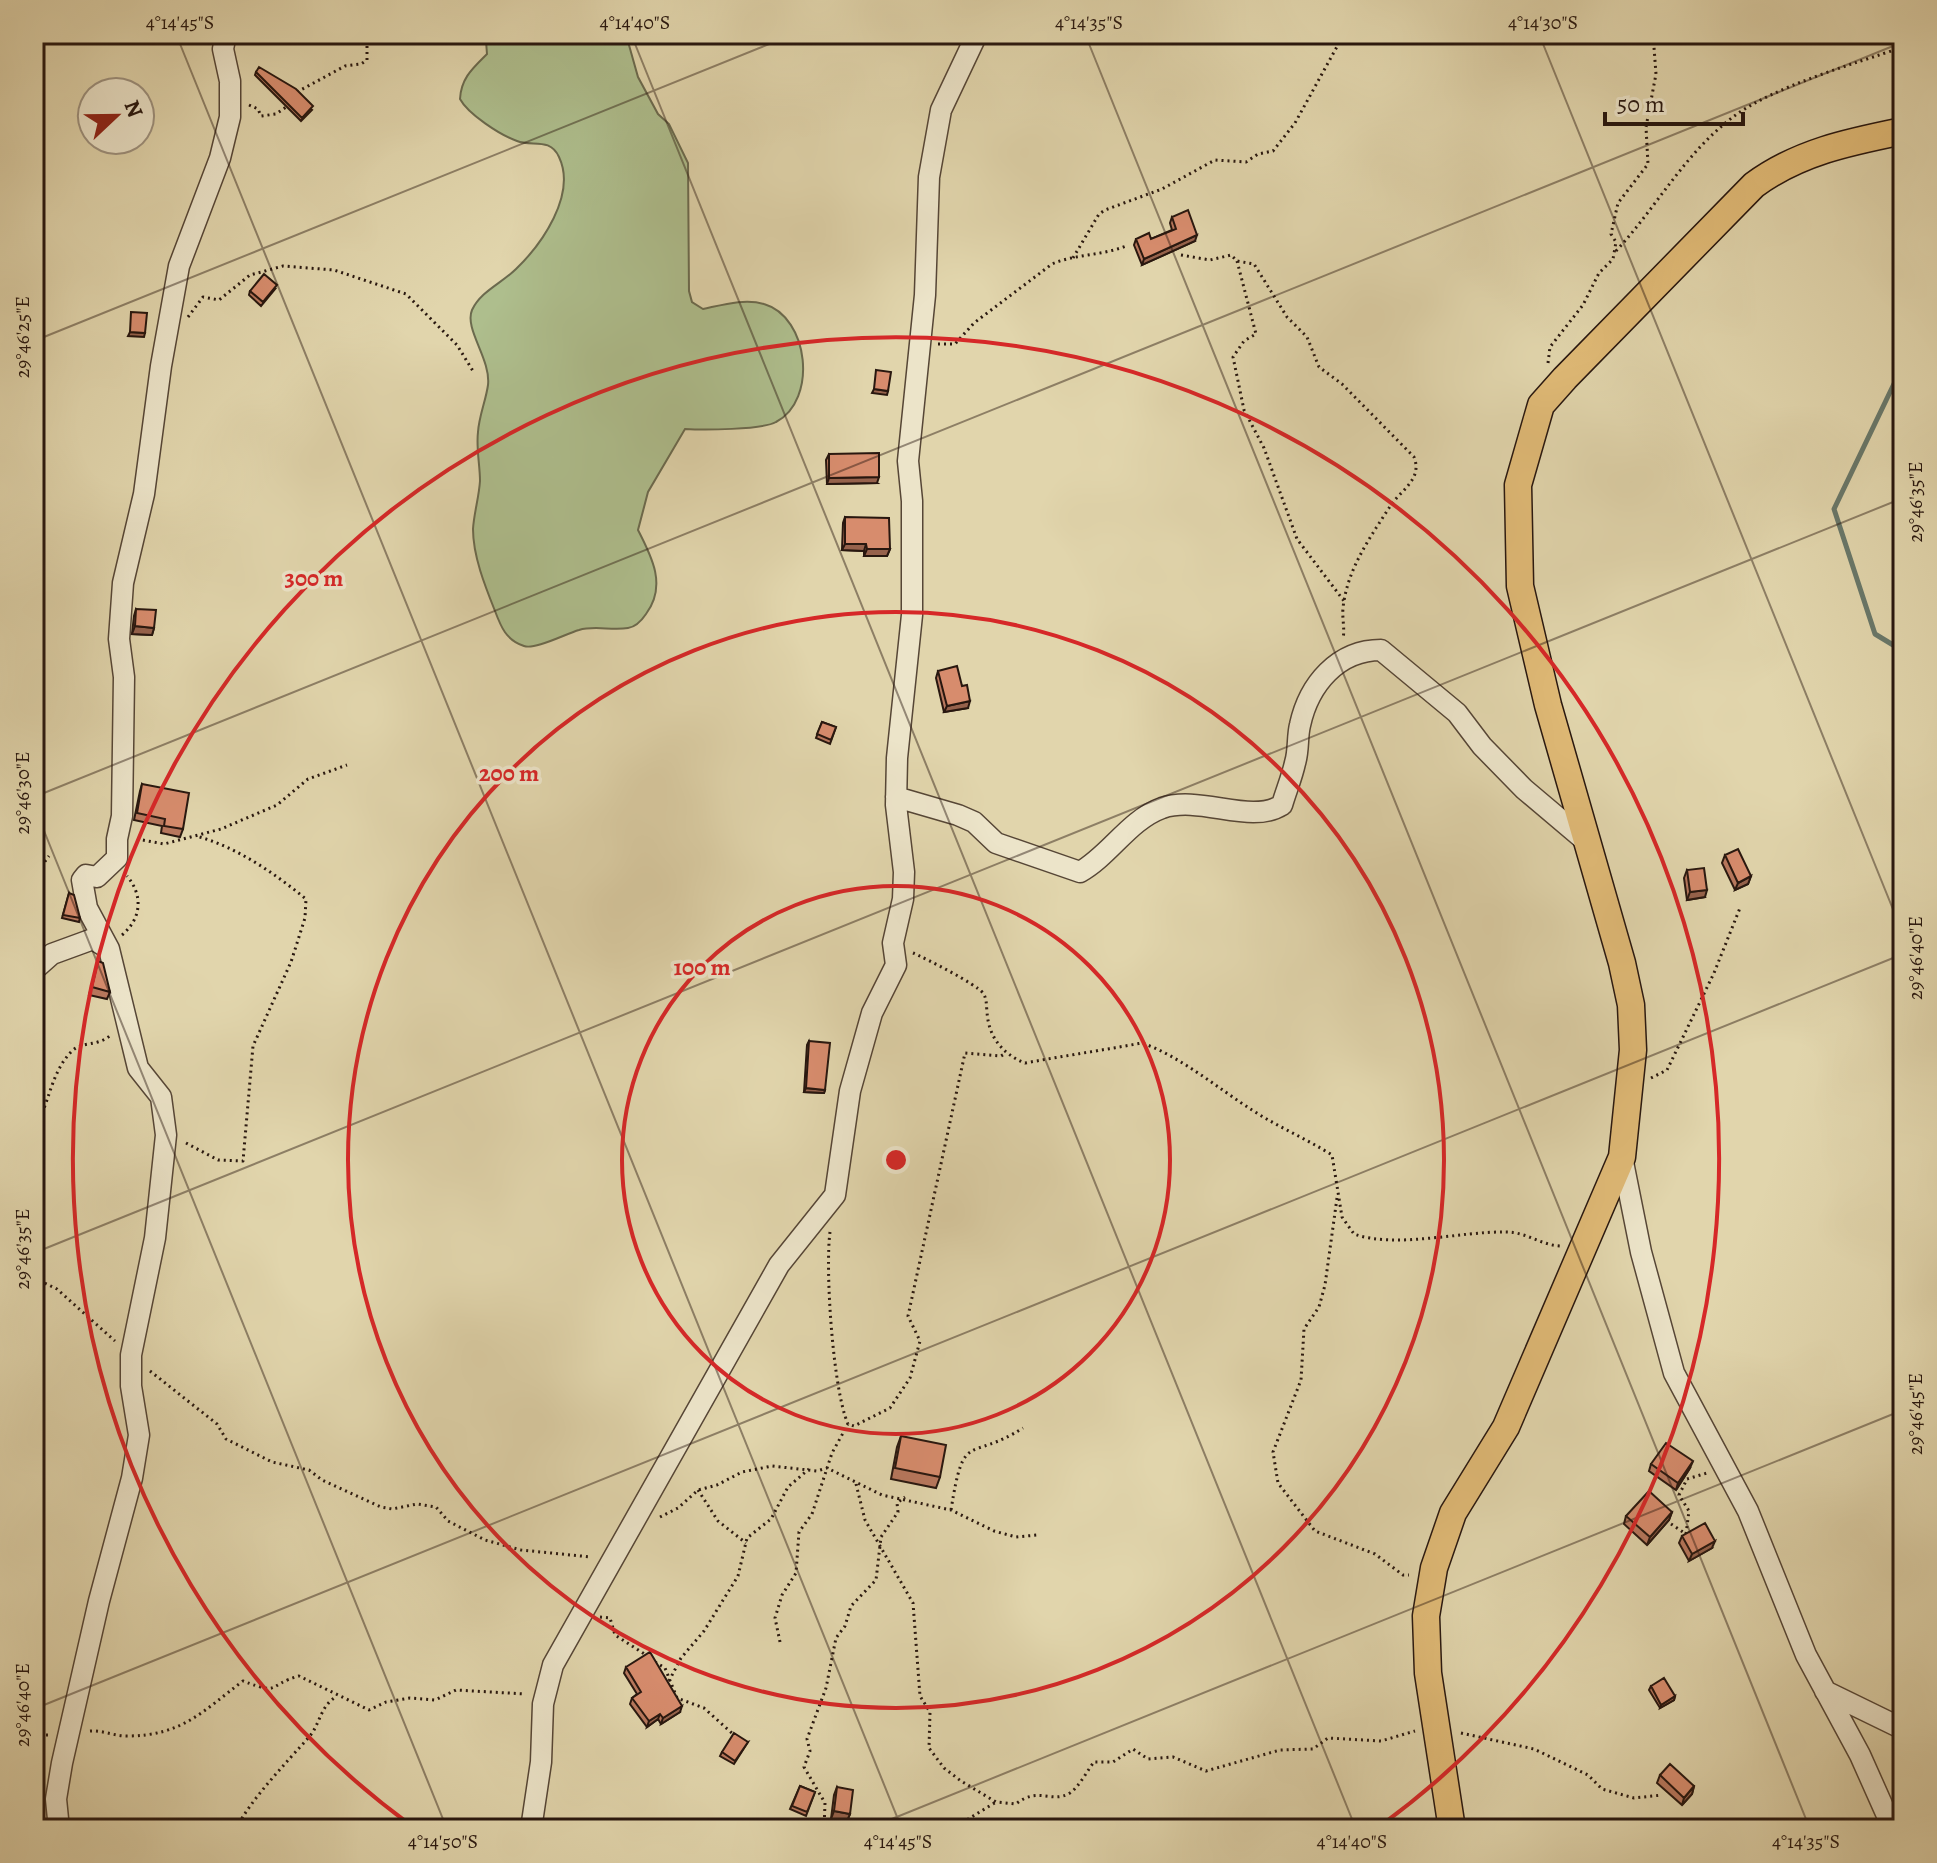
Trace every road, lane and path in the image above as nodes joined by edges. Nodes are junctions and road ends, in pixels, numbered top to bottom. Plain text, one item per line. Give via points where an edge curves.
1 (226, 34) edge
2 (375, 34) edge
3 (977, 34) edge
4 (1344, 34) edge
5 (1653, 34) edge
6 (1903, 47) edge
7 (230, 101) junction
8 (1903, 131) edge
9 (1126, 246) dead end
10 (1616, 251) junction
11 (1181, 255) dead end
12 (1073, 258) junction
13 (1237, 261) junction
14 (170, 319) junction
15 (919, 351) junction
16 (473, 371) dead end
17 (1565, 378) junction
18 (1344, 601) junction
19 (1347, 657) junction
20 (347, 765) dead end
21 (896, 797) junction
22 (196, 836) junction
23 (117, 839) junction
24 (1588, 843) junction
25 (49, 856) dead end
26 (112, 863) junction
27 (34, 876) edge
28 (1740, 908) dead end
29 (893, 943) junction
30 (109, 949) junction
31 (34, 970) edge
32 (124, 1015) junction
33 (1006, 1053) junction
34 (1628, 1095) junction
35 (34, 1129) edge
36 (166, 1142) junction
37 (1622, 1157) junction
38 (1338, 1194) junction
39 (829, 1207) junction
40 (1583, 1249) junction
41 (34, 1278) edge
42 (131, 1359) junction
43 (848, 1424) junction
44 (1023, 1428) dead end
45 (827, 1468) junction
46 (1722, 1468) junction
47 (809, 1469) junction
48 (856, 1484) junction
49 (698, 1490) junction
50 (905, 1497) junction
51 (951, 1510) junction
52 (633, 1523) junction
53 (1671, 1524) edge
54 (1037, 1535) dead end
55 (746, 1543) junction
56 (882, 1548) junction
57 (609, 1564) junction
58 (1433, 1576) junction
59 (579, 1615) junction
60 (780, 1642) dead end
61 (669, 1681) junction
62 (1825, 1691) junction
63 (336, 1697) junction
64 (543, 1704) junction
65 (1903, 1729) edge
66 (68, 1734) junction
67 (739, 1737) edge
68 (1437, 1741) junction
69 (1662, 1795) dead end
70 (996, 1802) junction
71 (59, 1829) edge
72 (236, 1829) edge
73 (531, 1829) edge
74 (824, 1829) edge
75 (952, 1829) edge
76 (1452, 1829) edge
77 (1893, 1829) edge

1 - 7 street
2 - 7 path via 367,43 367,60 301,88 284,110 261,116 246,102
3 - 15 street via 935,134
4 - 12 path via 1295,123 1273,151 1246,162 1215,160 1162,189 1105,210
5 - 10 path via 1656,74 1646,127 1648,164 1618,203 1611,234
6 - 10 path via 1811,80 1734,116 1679,171
7 - 14 street via 220,158 179,266
8 - 17 main road via 1820,150 1783,164 1754,185
9 - 12 path via 1105,255
10 - 17 path via 1550,347 1548,364
11 - 13 path via 1210,260 1231,255
12 - 15 path via 1038,272 955,344
13 - 18 path via 1256,334 1233,357 1244,410 1264,448 1297,539
13 - 18 path via 1254,264 1287,317 1307,337 1319,367 1412,452 1417,463 1414,481 1399,493 1362,550
14 - 16 path via 189,317 203,297 219,300 250,275 283,266 334,270 406,294 457,345
14 - 23 street via 144,494 123,583 122,816
15 - 21 street via 908,461 912,615
17 - 24 main road via 1541,405 1530,440 1518,485 1516,539 1532,644
18 - 19 path
19 - 21 street via 1314,688 1299,725 1296,762 1282,805 1269,813 1199,803 1165,807 1143,818 1080,872 996,843 966,818
19 - 24 street via 1381,650 1394,659 1457,713 1524,789
20 - 22 path via 308,779 277,805
21 - 29 street via 904,872
22 - 23 path via 164,844
22 - 36 path via 252,860 299,893 306,899 305,918 273,1009 253,1046 243,1161 218,1160 190,1143
23 - 26 street
24 - 34 main road via 1631,1005
25 - 27 path
26 - 30 path via 139,892 139,908 128,930
26 - 30 street via 97,877 86,875 82,880 87,908
28 - 34 path via 1667,1070
29 - 33 path via 981,991 989,1028
29 - 39 street via 896,965 872,1013 850,1091 839,1183
30 - 31 street via 86,940 52,954
30 - 32 street
32 - 35 path via 108,1038 73,1049 57,1069
32 - 36 street via 138,1068 161,1097
33 - 38 path via 1025,1063 1078,1051 1149,1045 1332,1155
33 - 43 path via 965,1053 908,1316 920,1341 910,1378 890,1408 854,1426
34 - 37 main road
36 - 42 street via 155,1238
37 - 40 main road
37 - 46 street via 1674,1373
38 - 40 path via 1345,1224 1361,1237 1427,1240 1455,1233 1505,1232
38 - 58 path via 1325,1285 1319,1307 1304,1329 1301,1380 1273,1452 1278,1483 1315,1531 1375,1554 1403,1575
39 - 43 path via 827,1270
39 - 52 street via 779,1265
40 - 58 main road via 1506,1427 1453,1513
41 - 42 path via 57,1289 102,1326
42 - 57 path via 217,1424 226,1439 272,1462 309,1470 381,1507 436,1507 448,1521 485,1540
42 - 66 street via 139,1435 132,1478
43 - 45 path
44 - 51 path via 963,1456
45 - 47 path
45 - 48 path
45 - 60 path via 817,1503 799,1532 796,1573 775,1618
46 - 53 path via 1687,1479 1679,1495 1689,1511 1686,1534
46 - 62 street via 1748,1511
47 - 49 path via 764,1467
47 - 55 path via 788,1487 771,1519
48 - 50 path
48 - 56 path via 865,1520
49 - 52 path via 678,1508
49 - 55 path via 718,1521
50 - 51 path
50 - 56 path via 881,1537
51 - 54 path via 994,1531
52 - 57 street
55 - 61 path via 738,1576
56 - 70 path via 913,1603 920,1696 930,1712 929,1748 944,1768
56 - 74 path via 876,1580 851,1606 836,1638 826,1688 807,1739 810,1751 804,1767 825,1803
57 - 59 street
58 - 68 main road via 1426,1616
59 - 61 path via 610,1618 615,1635 665,1668
59 - 64 street via 553,1665
61 - 67 path via 677,1698 704,1708
62 - 65 street
62 - 77 street
63 - 64 path via 369,1710 410,1698 435,1700 465,1689 535,1693
63 - 66 path via 299,1676 265,1691 243,1681 212,1709 163,1734
63 - 72 path via 327,1702 311,1736 291,1753
64 - 73 street
66 - 71 street via 56,1799
68 - 69 path via 1454,1730 1474,1739 1534,1749 1588,1775 1602,1789 1634,1798
68 - 70 path via 1410,1730 1381,1741 1328,1738 1313,1749 1280,1750 1206,1771 1173,1757 1148,1759 1133,1749 1113,1762 1094,1762 1071,1793 1026,1796 1016,1804
68 - 76 main road
70 - 75 path

